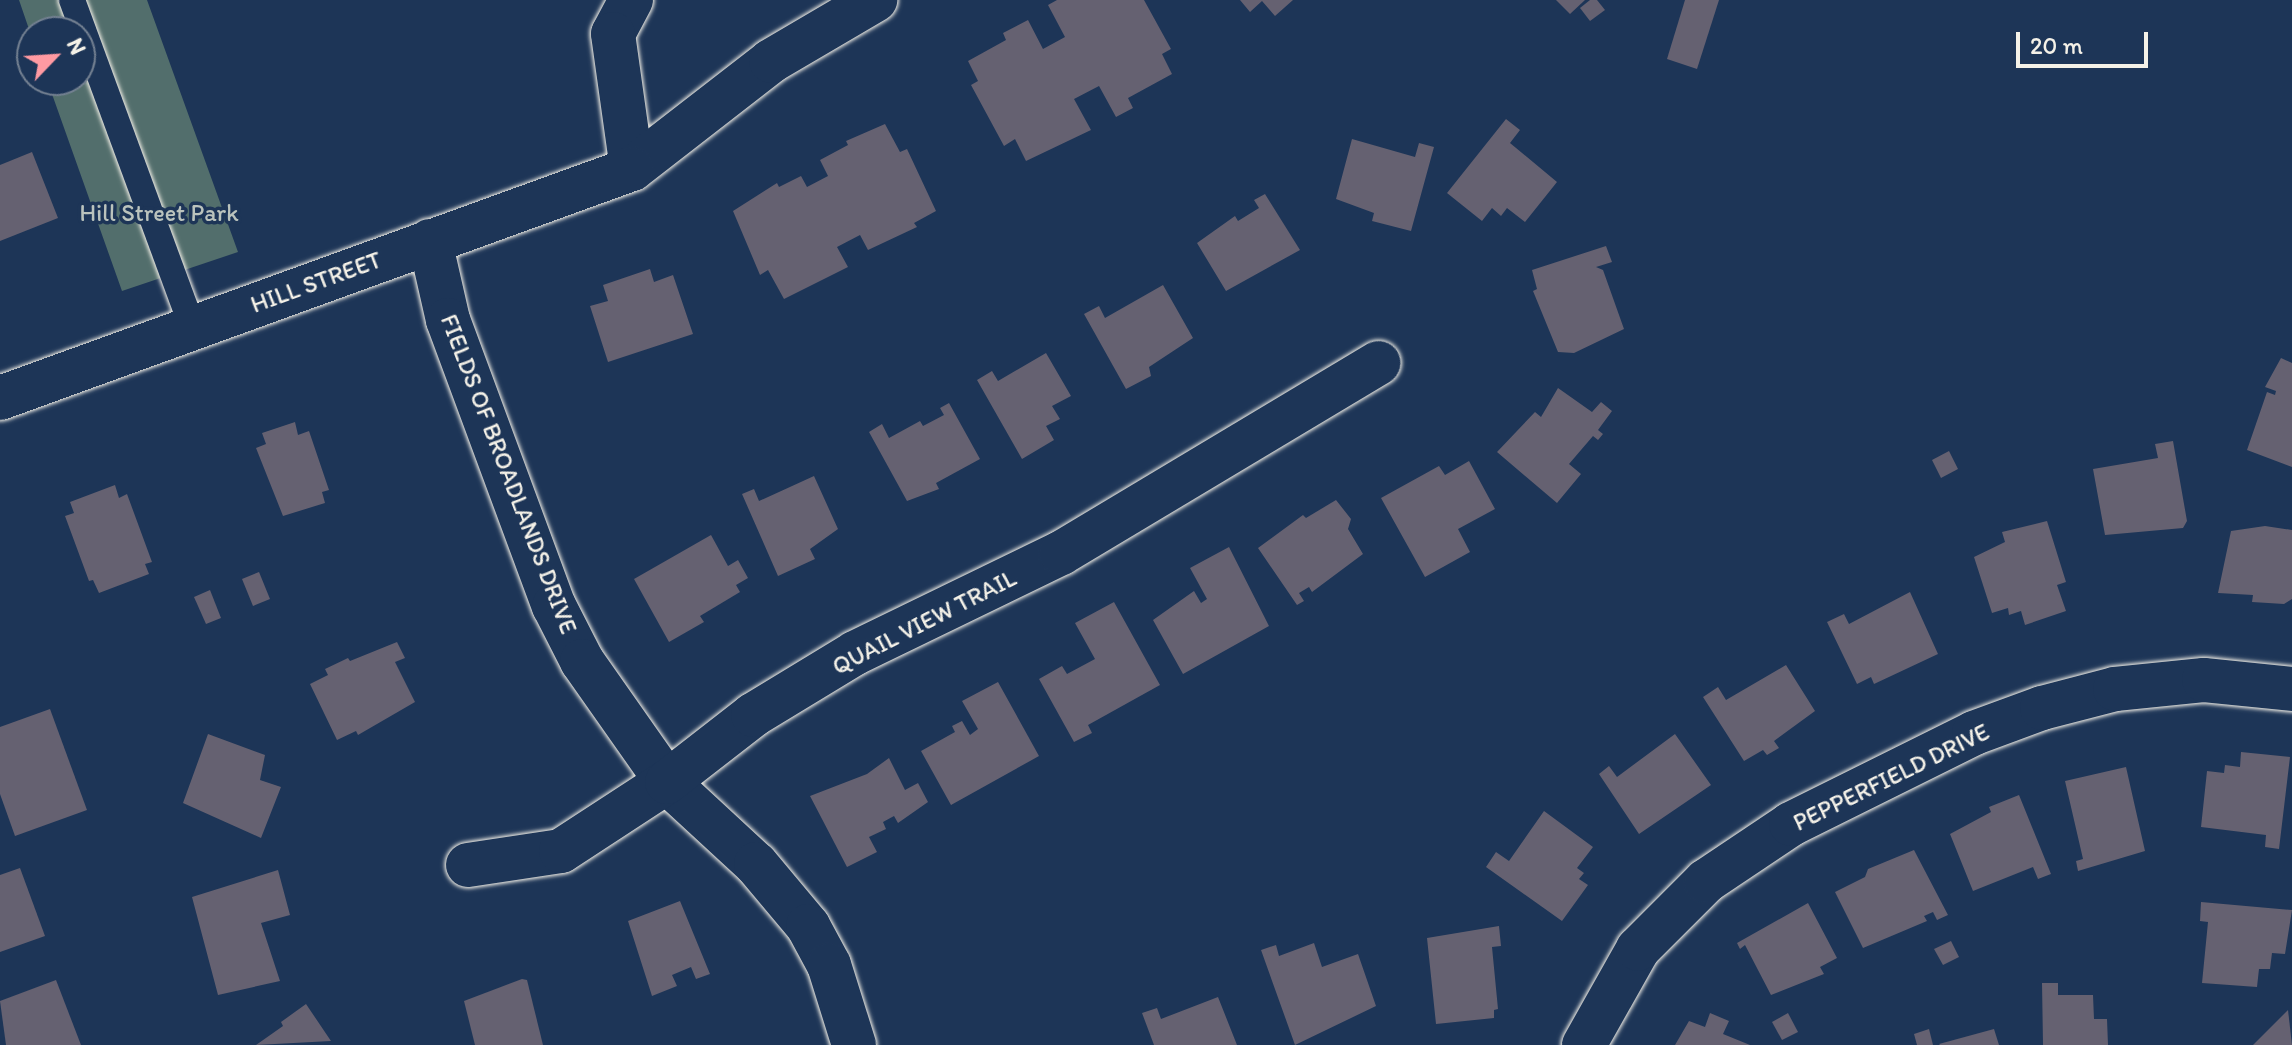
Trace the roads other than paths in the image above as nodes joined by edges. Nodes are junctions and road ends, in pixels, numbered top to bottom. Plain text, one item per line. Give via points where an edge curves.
1 (72, 0) edge
2 (631, 0) edge
3 (875, 0) edge
4 (632, 169) junction
5 (430, 241) junction
6 (192, 327) junction
7 (1379, 363) dead end
8 (0, 398) edge
9 (2292, 689) edge
10 (667, 782) junction
11 (468, 865) dead end
12 (854, 1045) edge
13 (1584, 1045) edge

1 - 6 lane
2 - 4 street via 613,34
3 - 4 street, HILL STREET via 771,61
4 - 5 street, HILL STREET
5 - 6 street, HILL STREET
5 - 10 street, FIELDS OF BROADLANDS DRIVE via 448,320 554,606 582,661
6 - 8 street, HILL STREET
7 - 10 street, QUAIL VIEW TRAIL via 1061,553 855,653 753,715
9 - 13 street, PEPPERFIELD DRIVE via 2204,680 2115,689 2042,708 1974,733 1791,824 1706,881 1638,949
10 - 11 street, QUAIL VIEW TRAIL via 561,851
10 - 12 street, FIELDS OF BROADLANDS DRIVE via 756,864 808,926 829,965

